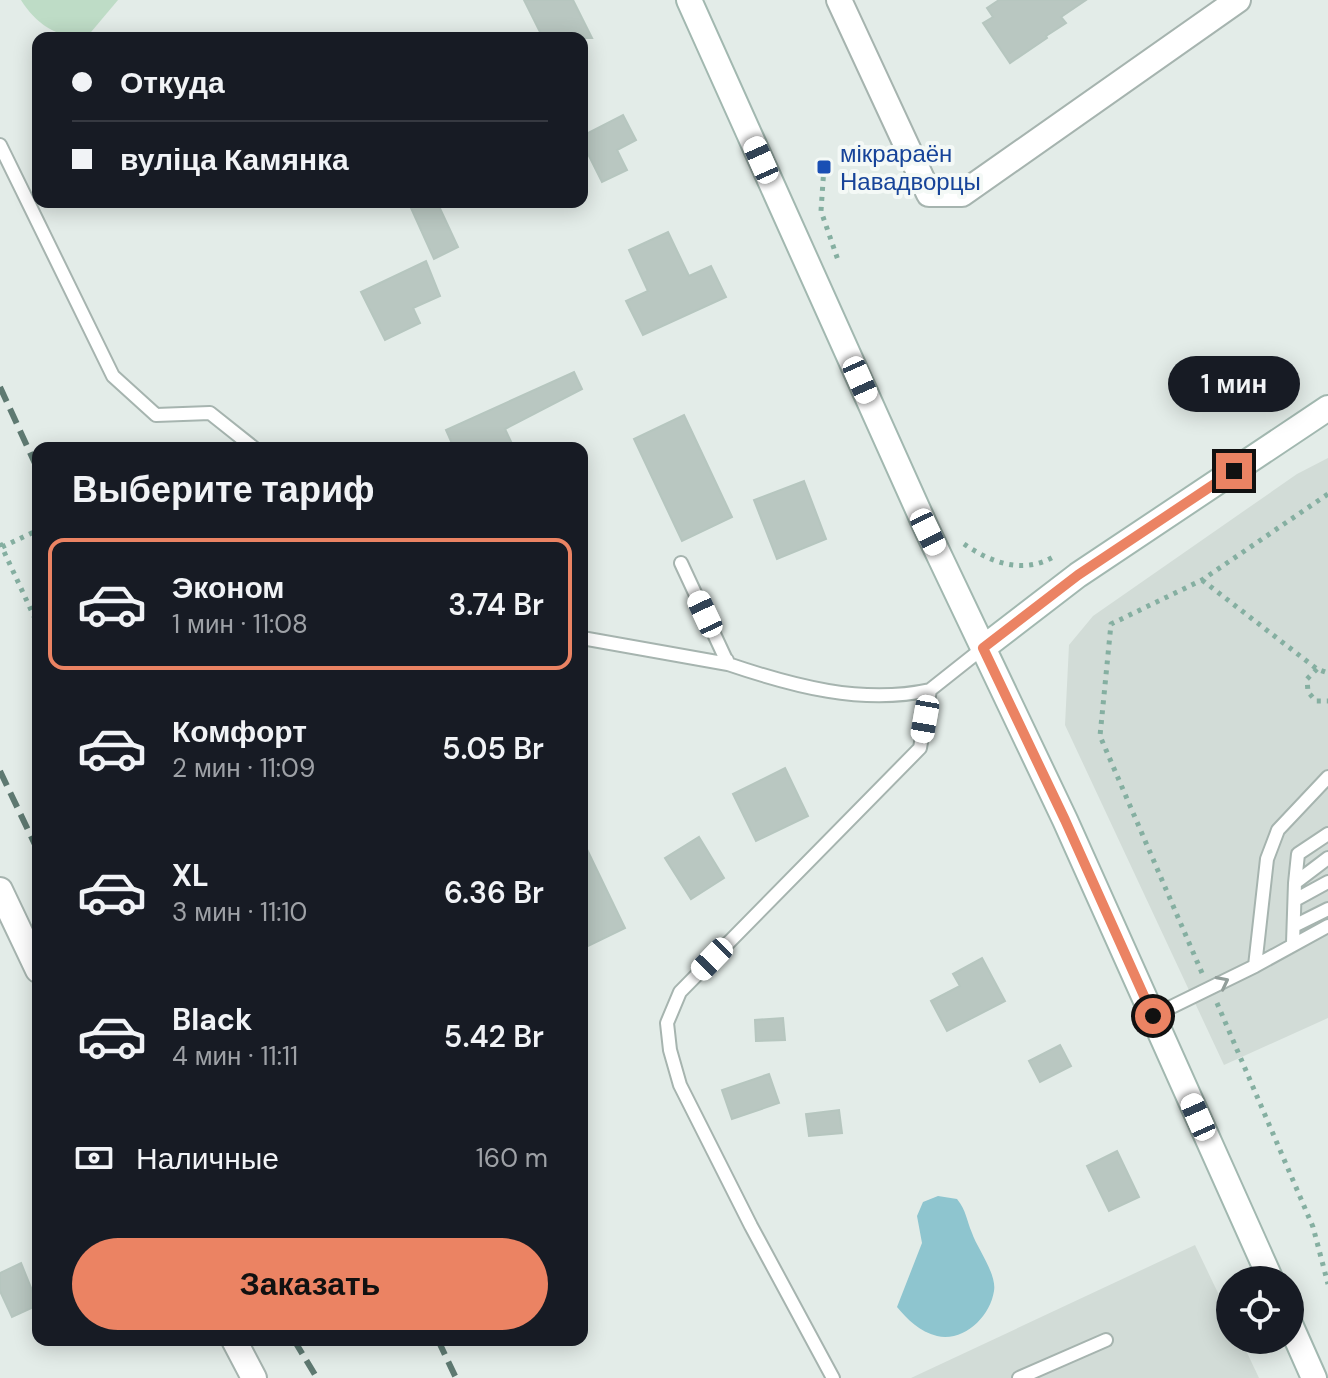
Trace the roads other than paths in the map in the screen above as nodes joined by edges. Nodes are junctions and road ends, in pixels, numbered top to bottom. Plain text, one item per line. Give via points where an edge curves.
1 (689, 0) edge
2 (839, 0) edge
3 (1238, 0) edge
4 (0, 145) edge
5 (1328, 408) edge
6 (246, 442) edge
7 (681, 563) dead end
8 (588, 639) edge
9 (983, 648) junction
10 (728, 664) junction
11 (930, 690) junction
12 (1328, 777) edge
13 (1328, 834) edge
14 (1328, 858) edge
15 (1328, 882) edge
16 (1295, 883) junction
17 (0, 890) edge
18 (1295, 900) junction
19 (1328, 909) edge
20 (1294, 926) junction
21 (1328, 926) edge
22 (1293, 943) junction
23 (32, 957) edge
24 (1255, 966) junction
25 (1153, 1016) junction
26 (1265, 1266) edge
27 (1106, 1340) dead end
28 (237, 1346) edge
29 (1303, 1354) edge
30 (254, 1378) edge
31 (833, 1378) edge
32 (1019, 1378) edge
33 (1314, 1378) edge

1 - 9 main road
2 - 3 main road via 929,194 962,194
4 - 6 lane via 113,376 156,415 210,413
5 - 9 main road via 1078,575
7 - 10 lane
8 - 10 lane
9 - 11 lane
9 - 25 main road
10 - 11 lane via 781,682 864,696
11 - 31 lane via 920,748 680,992 667,1023 680,1085
12 - 24 lane via 1278,830 1267,859
13 - 16 lane via 1298,854
14 - 16 lane
15 - 18 lane
16 - 18 lane
17 - 23 main road
18 - 20 lane
19 - 20 lane
20 - 22 lane
21 - 22 lane
22 - 24 lane
25 -> 24 lane
25 - 26 main road
27 - 32 lane
28 - 30 main road
29 - 33 main road

